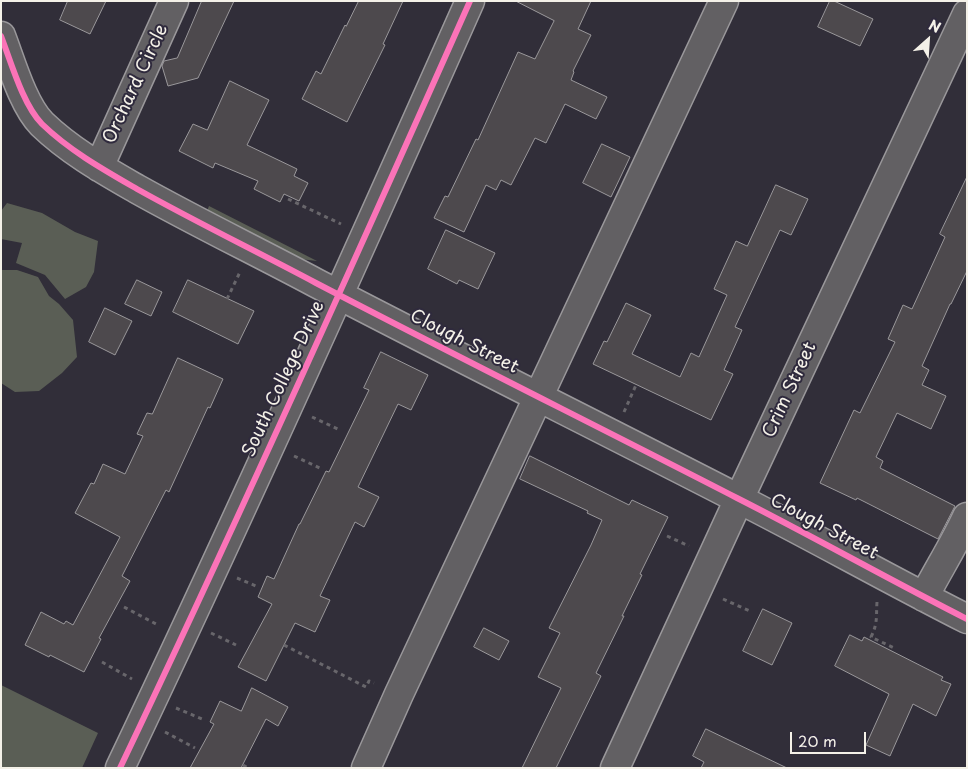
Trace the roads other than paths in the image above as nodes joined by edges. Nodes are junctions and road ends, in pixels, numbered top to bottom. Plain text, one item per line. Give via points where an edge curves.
1 (174, 1) edge
2 (470, 1) edge
3 (724, 1) edge
4 (967, 14) edge
5 (1, 36) edge
6 (99, 167) junction
7 (339, 295) junction
8 (538, 397) junction
9 (739, 499) junction
10 (967, 518) edge
11 (924, 598) junction
12 (967, 619) edge
13 (120, 768) edge
14 (366, 768) edge
15 (615, 768) edge

1 - 6 street, Orchard Circle
2 - 7 street, South College Drive
3 - 8 street
4 - 9 street, Crim Street
5 - 6 street, Clough Street via 29,107 39,122
6 - 7 street, Clough Street
7 - 8 street, Clough Street
7 - 13 street, South College Drive
8 - 9 street, Clough Street
8 - 14 street
9 - 11 street, Clough Street
9 - 15 street, Crim Street
10 - 11 street
11 - 12 street, Clough Street

